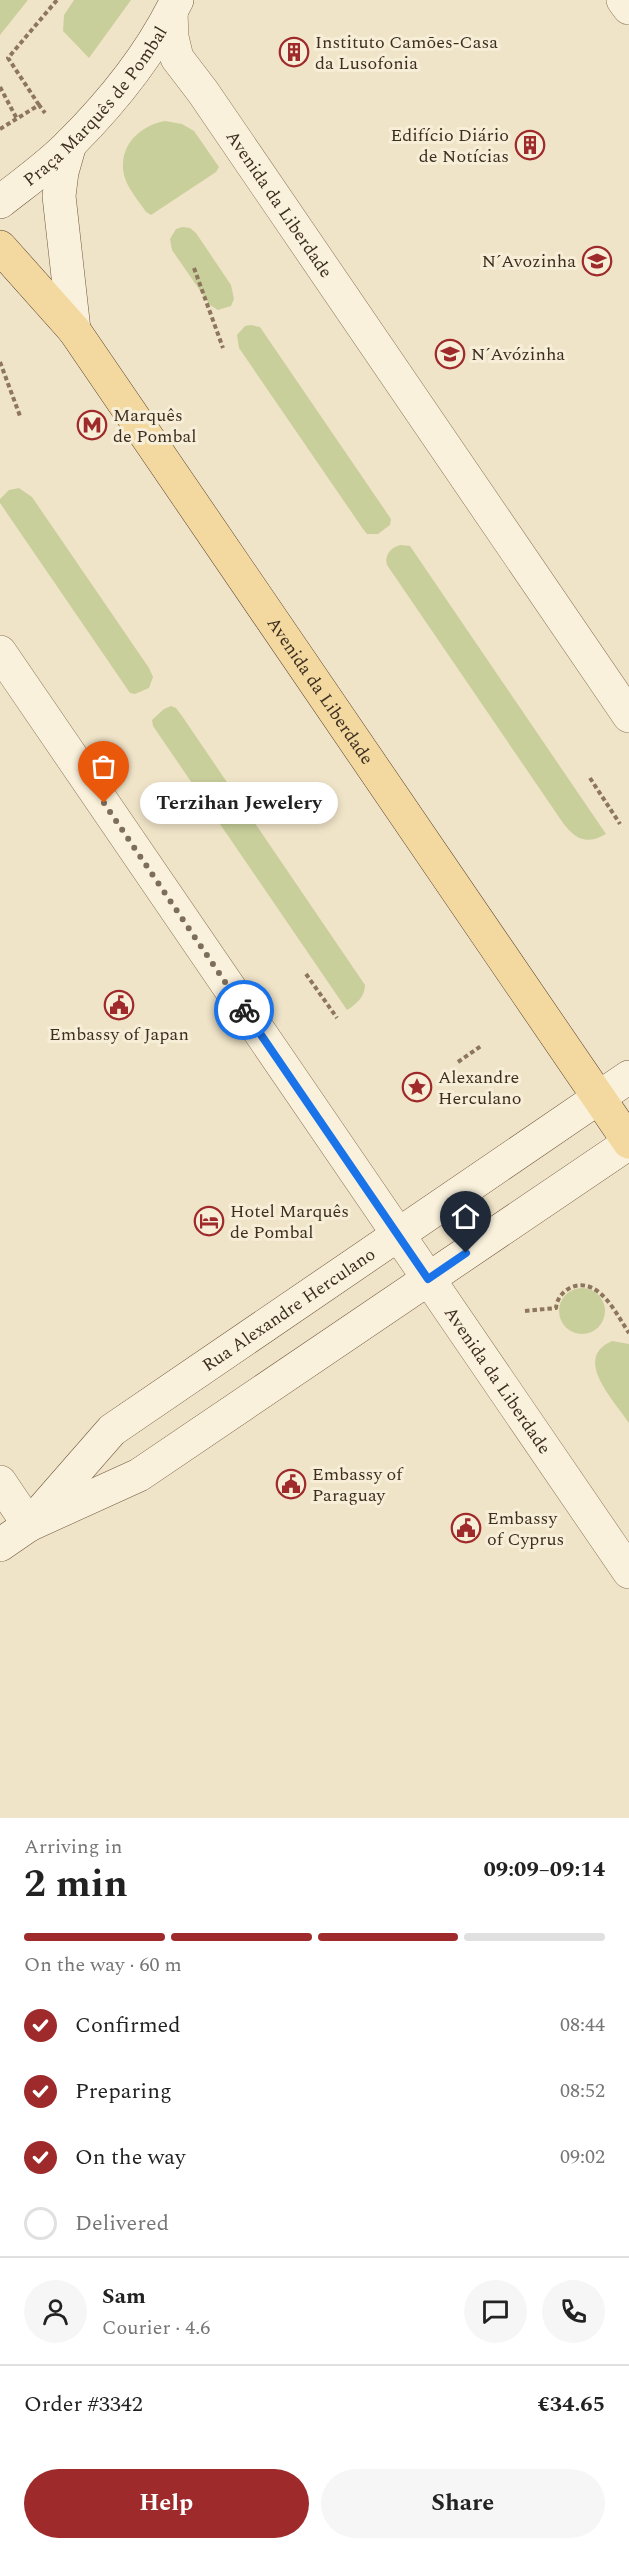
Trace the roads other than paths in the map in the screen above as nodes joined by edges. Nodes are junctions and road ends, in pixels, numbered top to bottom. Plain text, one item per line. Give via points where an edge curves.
1 (623, 0) edge
2 (174, 7) edge
3 (629, 8) edge
4 (70, 144) junction
5 (0, 202) edge
6 (0, 247) edge
7 (74, 330) junction
8 (0, 652) edge
9 (629, 716) edge
10 (629, 1077) edge
11 (599, 1098) junction
12 (629, 1142) edge
13 (398, 1234) junction
14 (428, 1279) junction
15 (0, 1482) edge
16 (29, 1526) junction
17 (0, 1545) edge
18 (629, 1572) edge

1 - 3 street
2 - 4 street, Praça Marquês de Pombal via 134,71
2 - 9 street, Avenida da Liberdade via 172,37 177,58
4 - 5 street, Praça Marquês de Pombal
4 - 7 street via 59,196
6 - 7 main road, Avenida da Liberdade
7 - 11 main road, Avenida da Liberdade
8 - 13 street, Avenida da Liberdade
10 - 11 street, Rua Alexandre Herculano
11 - 12 main road, Avenida da Liberdade
11 - 13 street, Rua Alexandre Herculano
12 - 14 street, Rua Alexandre Herculano
13 - 14 street, Avenida da Liberdade
13 - 16 street, Rua Alexandre Herculano via 112,1430
14 - 16 street, Rua Alexandre Herculano via 139,1475
14 - 18 street, Avenida da Liberdade
15 - 16 street
16 - 17 street, Rua Alexandre Herculano

